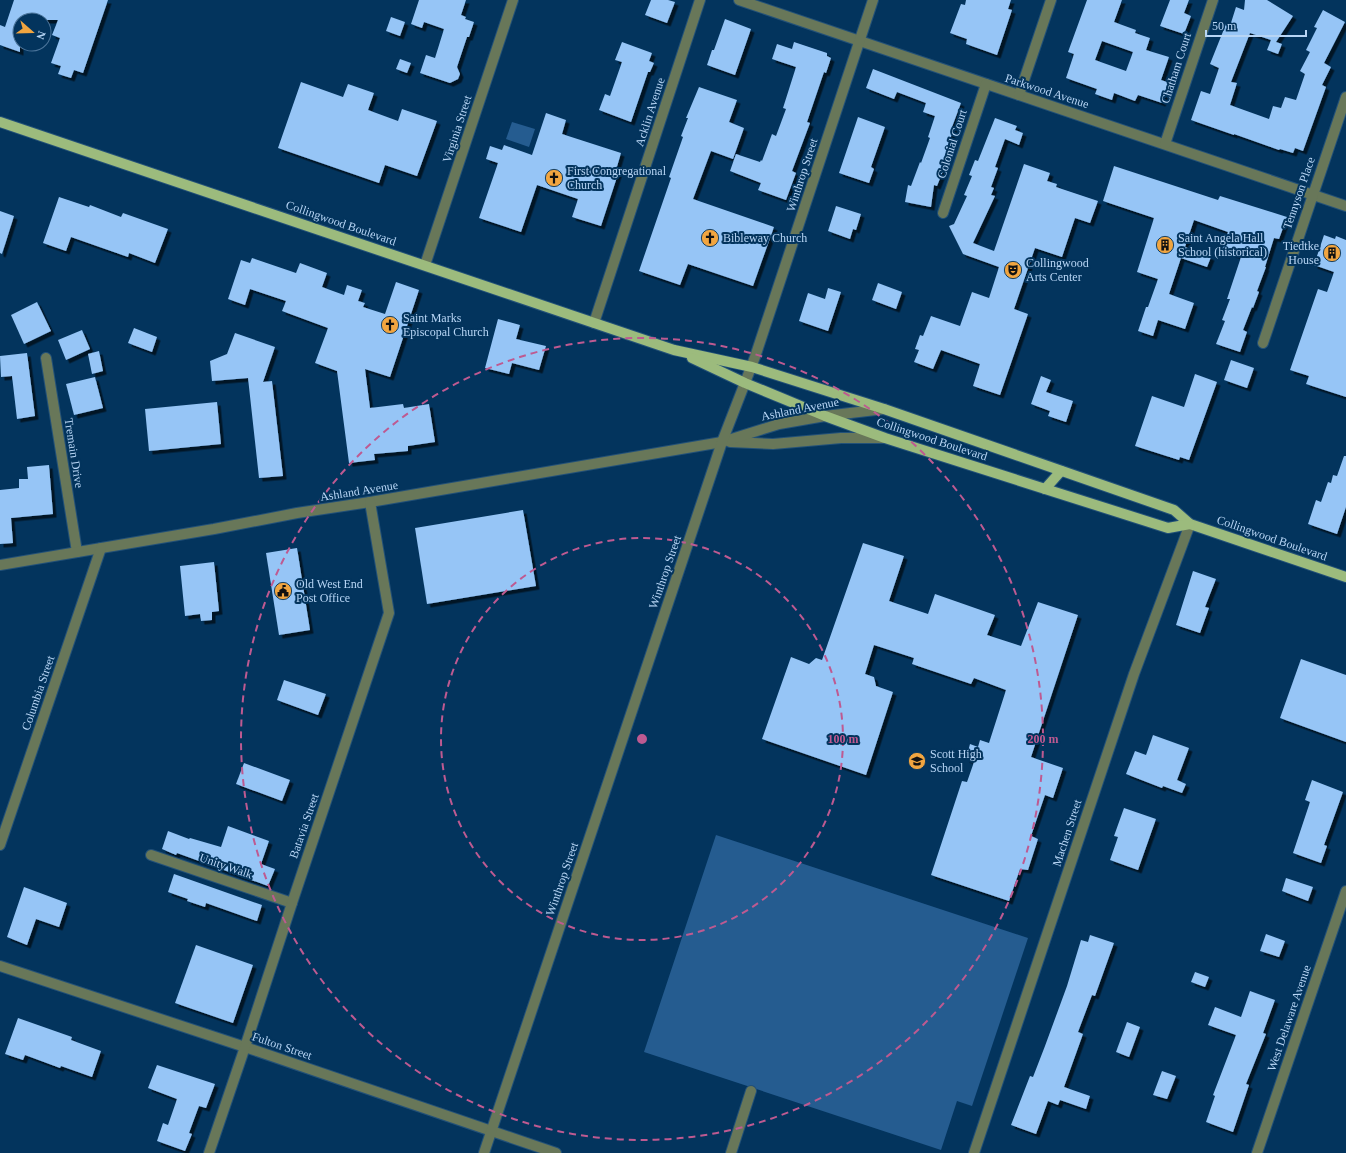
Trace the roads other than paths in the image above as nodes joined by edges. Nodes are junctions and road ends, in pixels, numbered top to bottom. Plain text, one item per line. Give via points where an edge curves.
1 (513, 0) edge
2 (700, 0) edge
3 (740, 0) edge
4 (873, 0) edge
5 (1051, 0) edge
6 (1213, 0) edge
7 (860, 40) junction
8 (986, 84) junction
9 (1019, 95) junction
10 (1346, 97) edge
11 (0, 122) edge
12 (1165, 144) junction
13 (1312, 194) junction
14 (1346, 206) edge
15 (943, 213) dead end
16 (425, 265) junction
17 (594, 323) junction
18 (1263, 343) dead end
19 (674, 350) junction
20 (46, 358) dead end
21 (752, 367) junction
22 (745, 383) junction
23 (884, 409) junction
24 (825, 416) junction
25 (885, 438) junction
26 (722, 442) junction
27 (1061, 471) junction
28 (1045, 489) junction
29 (370, 502) junction
30 (1190, 524) junction
31 (101, 548) junction
32 (78, 552) junction
33 (0, 565) edge
34 (1346, 577) edge
35 (0, 845) edge
36 (151, 855) dead end
37 (1346, 891) edge
38 (292, 902) junction
39 (0, 966) edge
40 (245, 1047) junction
41 (751, 1091) dead end
42 (491, 1132) junction
43 (209, 1153) edge
44 (484, 1153) edge
45 (556, 1153) edge
46 (730, 1153) edge
47 (974, 1153) edge
48 (1257, 1153) edge

1 - 16 street, Virginia Street
2 - 17 street, Acklin Avenue
3 - 7 street, Parkwood Avenue
4 - 7 street, Winthrop Street
5 - 9 street
6 - 12 street, Chatham Court
7 - 8 street, Parkwood Avenue
7 - 21 street, Winthrop Street
8 - 9 street, Parkwood Avenue
8 - 15 street, Colonial Court
9 - 12 street, Parkwood Avenue
10 - 13 street, Tennyson Place
11 - 16 main road, Collingwood Boulevard
12 - 13 street, Parkwood Avenue
13 - 14 street, Parkwood Avenue
13 - 18 street, Tennyson Place
16 - 17 main road, Collingwood Boulevard
17 - 19 main road, Collingwood Boulevard
19 - 21 main road, Collingwood Boulevard
19 - 22 main road, Collingwood Boulevard
20 - 32 street, Tremain Drive
21 - 22 street, Winthrop Street
21 - 23 main road, Collingwood Boulevard
22 - 24 main road, Collingwood Boulevard
22 - 26 street, Winthrop Street
23 - 24 street, Ashland Avenue
23 - 27 main road, Collingwood Boulevard
24 - 25 main road, Collingwood Boulevard
24 - 26 street, Ashland Avenue via 779,424
25 - 26 street, Ashland Avenue via 841,438 773,444
25 - 28 main road, Collingwood Boulevard
26 - 29 street, Ashland Avenue
26 - 42 street, Winthrop Street
27 - 28 main road
27 - 30 main road, Collingwood Boulevard via 1174,510
28 - 30 main road, Collingwood Boulevard via 1168,528
29 - 31 street, Ashland Avenue
29 - 38 street, Batavia Street via 389,613
30 - 34 main road, Collingwood Boulevard
30 - 47 street, Machen Street via 1131,682
31 - 32 street, Ashland Avenue
31 - 35 street, Columbia Street
32 - 33 street, Ashland Avenue
36 - 38 street, Unity Walk
37 - 48 street, West Delaware Avenue
38 - 40 street, Batavia Street
39 - 40 street, Fulton Street
40 - 42 street, Fulton Street
40 - 43 street, Batavia Street
41 - 46 street
42 - 44 street, Winthrop Street
42 - 45 street, Fulton Street

